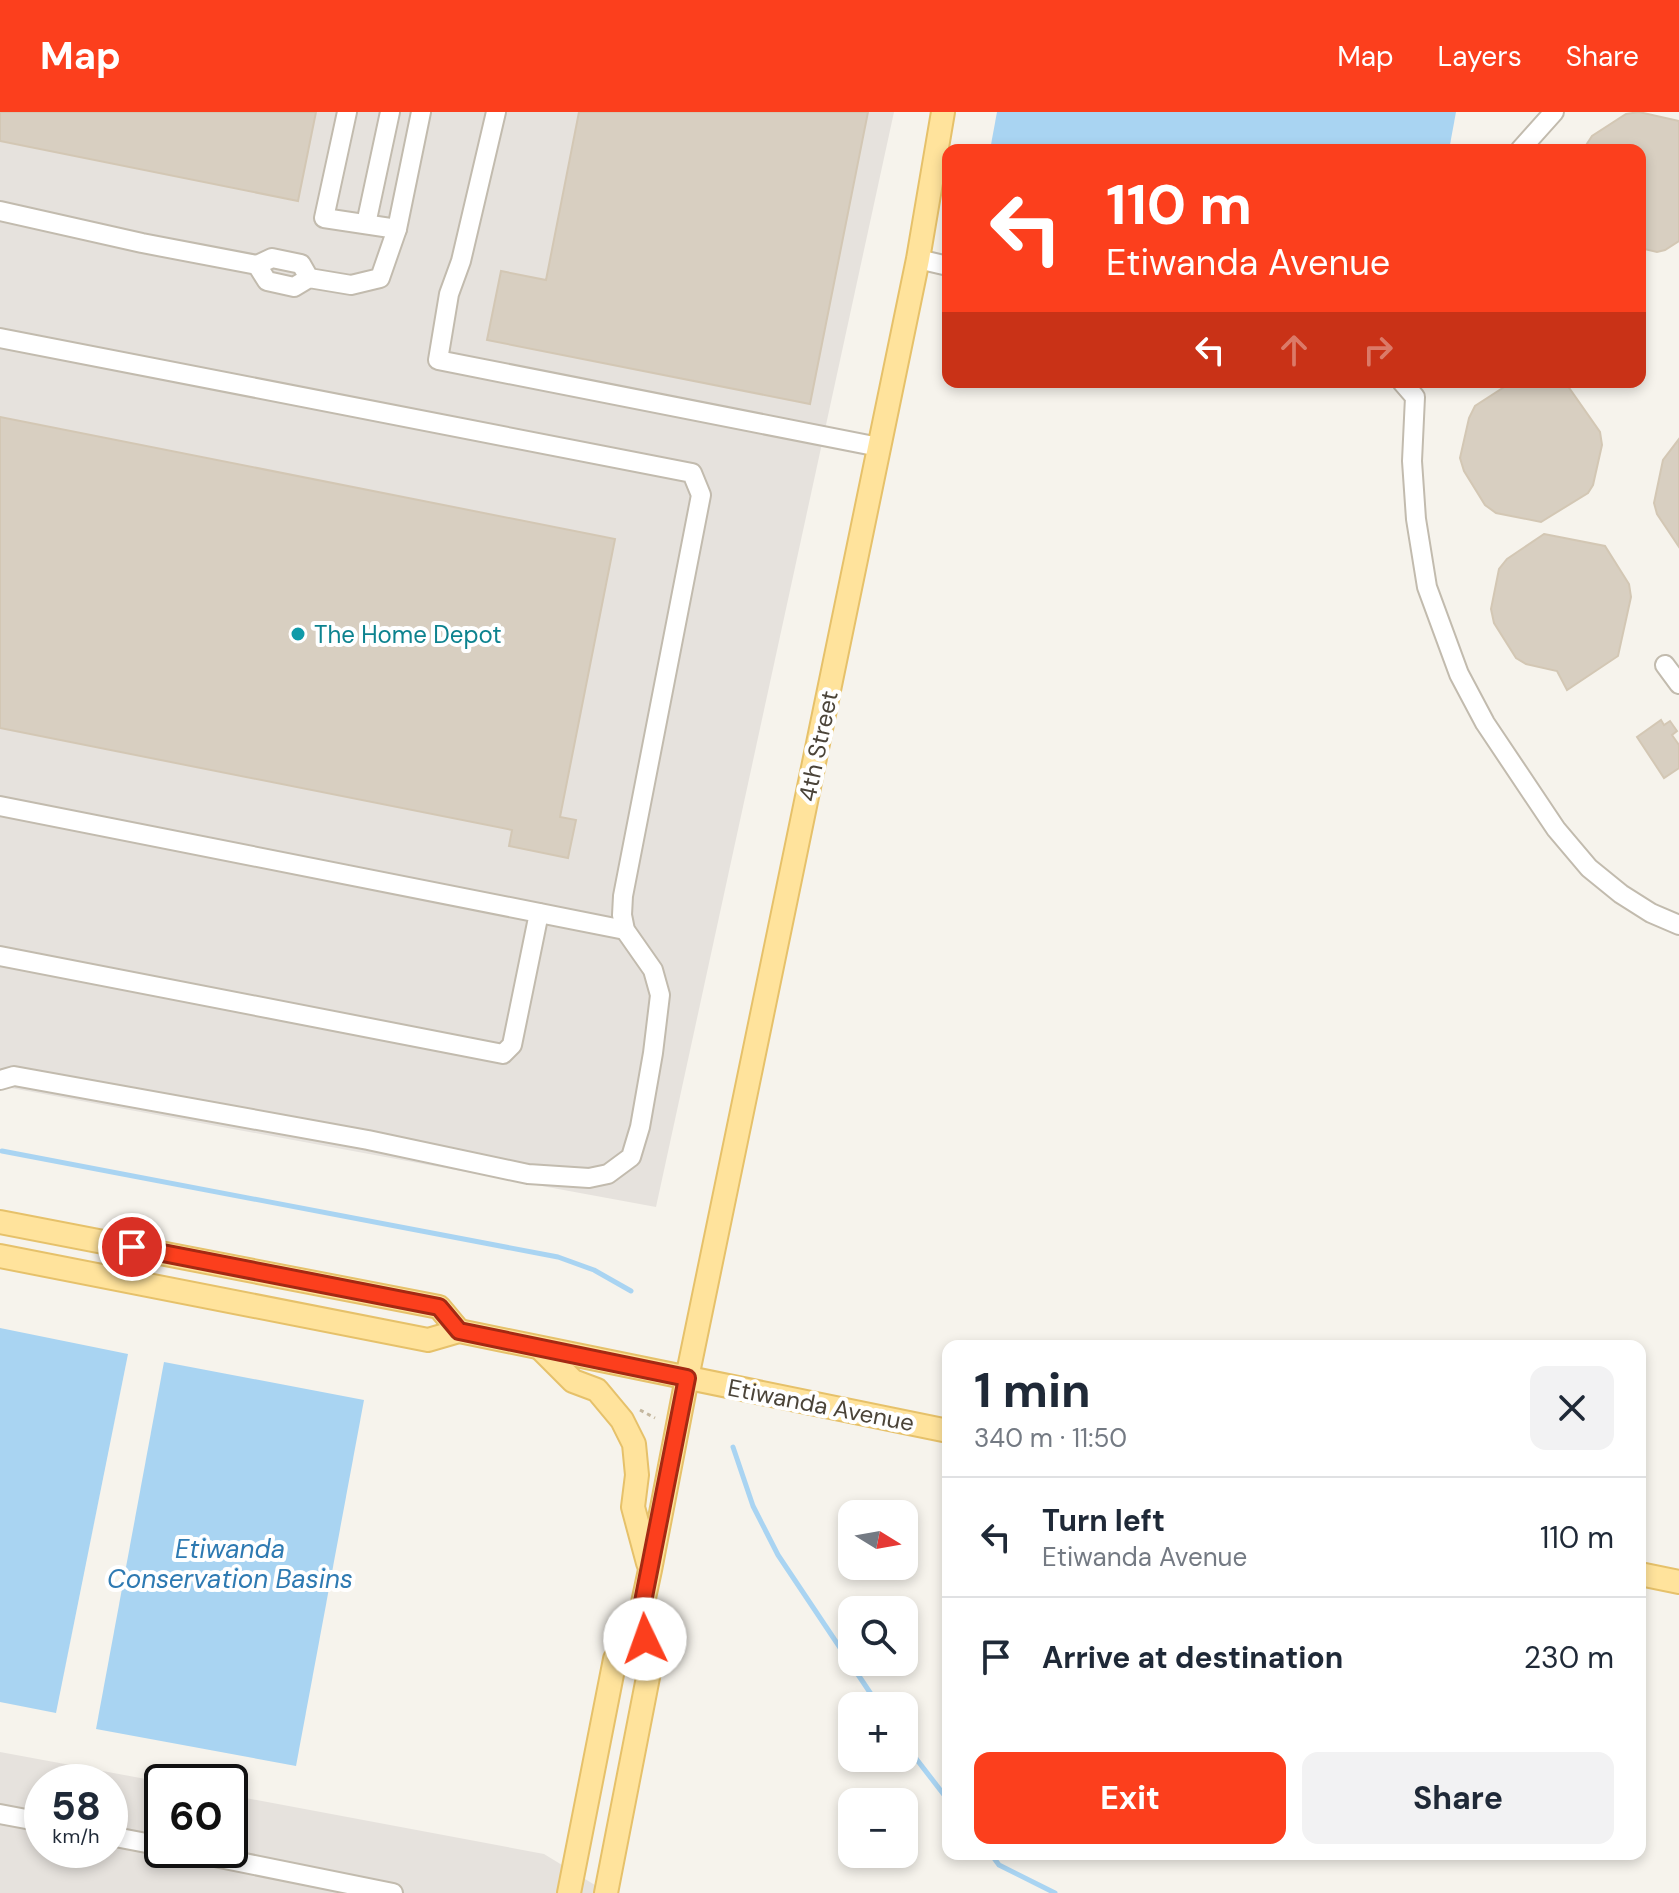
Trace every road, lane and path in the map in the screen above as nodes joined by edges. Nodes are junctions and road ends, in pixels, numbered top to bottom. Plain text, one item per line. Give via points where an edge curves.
1 (347, 112) edge
2 (390, 112) edge
3 (421, 112) edge
4 (496, 112) edge
5 (943, 112) edge
6 (1554, 112) edge
7 (1525, 144) edge
8 (0, 211) edge
9 (366, 224) junction
10 (397, 229) junction
11 (918, 259) junction
12 (942, 265) edge
13 (0, 338) edge
14 (1407, 388) edge
15 (879, 447) junction
16 (1665, 665) dead end
17 (1679, 684) edge
18 (0, 806) edge
19 (539, 913) junction
20 (1679, 925) edge
21 (625, 930) junction
22 (0, 956) edge
23 (0, 1080) edge
24 (0, 1222) edge
25 (0, 1256) edge
26 (459, 1331) junction
27 (541, 1349) junction
28 (687, 1378) junction
29 (633, 1413) dead end
30 (655, 1418) dead end
31 (942, 1430) edge
32 (650, 1570) junction
33 (1646, 1575) edge
34 (1679, 1582) edge
35 (641, 1612) junction
36 (0, 1814) edge
37 (24, 1819) edge
38 (248, 1864) edge
39 (393, 1893) edge
40 (569, 1893) edge
41 (606, 1893) edge

1 - 9 lane via 324,218
2 - 9 lane
3 - 10 lane
4 - 15 lane via 449,294 438,360
5 - 11 main road, 4th Street
6 - 7 lane
8 - 10 lane via 257,265 272,258 301,264 309,278 351,285 380,278
9 - 10 lane
11 - 12 lane
11 - 15 main road, 4th Street
13 - 21 lane via 692,473 701,495 623,896
14 - 20 lane via 1415,397 1412,461 1427,587 1459,674 1556,829 1589,868 1651,913
15 - 28 main road, 4th Street
16 - 17 lane
18 - 19 lane
19 - 21 lane
19 - 22 lane via 512,1045 503,1054
21 - 23 lane via 653,970 660,995 640,1127 631,1157 608,1174 528,1174 110,1092 14,1076
24 - 26 main road, Etiwanda Avenue via 439,1307
25 - 26 main road, Etiwanda Avenue via 428,1340
26 - 27 main road, Etiwanda Avenue
27 - 28 main road, Etiwanda Avenue
27 - 32 main road via 573,1381 597,1390 629,1432 637,1475 633,1507
28 - 31 main road, Etiwanda Avenue
28 - 32 main road, 4th Street
29 - 30 path via 641,1410
32 - 35 main road, 4th Street
33 - 34 main road
35 - 40 main road via 615,1659
35 - 41 main road via 650,1667
36 - 37 lane
38 - 39 lane

